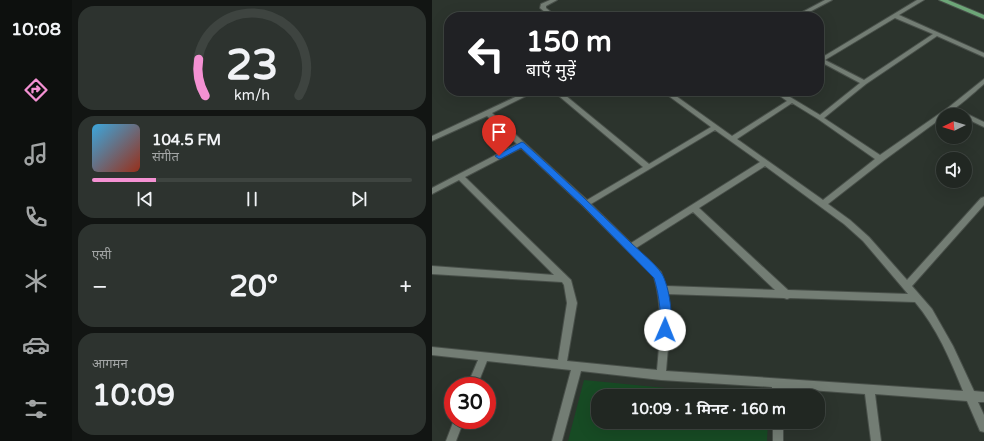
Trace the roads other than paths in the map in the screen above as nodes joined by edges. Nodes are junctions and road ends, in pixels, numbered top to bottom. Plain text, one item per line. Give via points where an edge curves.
1 (554, 0) edge
2 (829, 0) edge
3 (921, 0) edge
4 (942, 0) edge
5 (547, 12) edge
6 (806, 12) edge
7 (896, 16) junction
8 (984, 17) edge
9 (937, 34) junction
10 (984, 55) edge
11 (824, 58) edge
12 (824, 62) edge
13 (984, 81) edge
14 (864, 83) junction
15 (522, 96) edge
16 (562, 96) edge
17 (672, 96) edge
18 (784, 96) edge
19 (791, 101) junction
20 (951, 108) edge
21 (488, 113) junction
22 (820, 118) junction
23 (936, 119) edge
24 (972, 119) edge
25 (984, 125) edge
26 (716, 127) junction
27 (432, 139) edge
28 (732, 139) junction
29 (522, 144) junction
30 (880, 158) junction
31 (766, 162) junction
32 (648, 167) junction
33 (459, 176) junction
34 (432, 191) edge
35 (984, 200) edge
36 (586, 204) junction
37 (823, 204) junction
38 (693, 208) junction
39 (980, 210) edge
40 (630, 248) junction
41 (432, 270) edge
42 (564, 279) junction
43 (907, 286) junction
44 (663, 290) junction
45 (786, 295) junction
46 (917, 298) junction
47 (432, 351) edge
48 (484, 357) junction
49 (562, 364) junction
50 (577, 366) junction
51 (661, 375) junction
52 (476, 377) edge
53 (777, 384) junction
54 (777, 389) edge
55 (869, 389) junction
56 (972, 397) junction
57 (984, 398) edge
58 (984, 427) edge
59 (456, 429) edge
60 (778, 429) edge
61 (451, 441) edge
62 (557, 441) edge
63 (778, 441) edge
64 (876, 441) edge

1 - 5 street via 542,8
2 - 6 street
3 - 7 street
4 - 8 main road
7 - 9 street
7 - 11 street
9 - 10 street
9 - 14 street
12 - 14 street
13 - 20 street
14 - 22 street
15 - 21 street
16 - 32 street
17 - 26 street
18 - 19 street
19 - 22 street
19 - 28 street
21 - 27 street
21 - 29 street
22 - 30 street
23 - 30 street
24 - 25 street
26 - 28 street
26 - 32 street
28 - 31 street
29 - 33 street
29 - 36 street
30 - 37 street
31 - 37 street
31 - 38 street
32 - 36 street
33 - 34 street
33 - 42 street
35 - 39 street
36 - 40 street
37 - 43 street via 866,239
38 - 40 street
38 - 45 street
39 - 43 street
40 - 44 street via 658,276
41 - 42 street
42 - 49 street via 568,283 572,303
43 - 46 street
44 - 45 street
44 - 51 street via 665,323
45 - 46 street
46 - 56 street via 929,312 950,349
47 - 48 street
48 - 49 street
48 - 52 street
49 - 50 street
50 - 51 street
50 - 62 street
51 - 53 street
53 - 54 street
53 - 55 street
55 - 56 street
55 - 64 street
56 - 57 street
56 - 58 street
59 - 61 street
60 - 63 street

